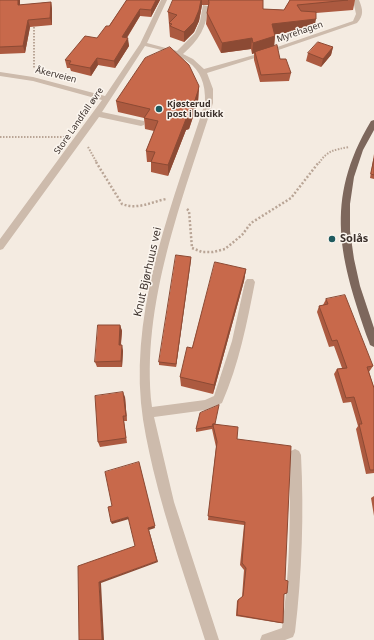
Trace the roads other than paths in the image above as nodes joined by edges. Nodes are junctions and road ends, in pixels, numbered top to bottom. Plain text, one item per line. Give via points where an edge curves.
1 (164, 0) edge
2 (356, 0) edge
3 (205, 6) dead end
4 (143, 44) junction
5 (179, 53) junction
6 (203, 72) junction
7 (0, 74) edge
8 (107, 98) junction
9 (98, 114) junction
10 (141, 123) dead end
11 (374, 123) edge
12 (1, 244) edge
13 (250, 282) dead end
14 (374, 342) edge
15 (148, 413) junction
16 (295, 455) dead end
17 (212, 640) edge
18 (267, 640) edge

1 - 4 street, Store Landfall øvre
2 - 6 street, Myrehagen via 361,14 355,22
3 - 5 street via 202,30 191,44
4 - 5 street, Knut Bjørhuus vei
4 - 8 street, Store Landfall øvre
5 - 6 street, Knut Bjørhuus vei
6 - 15 street, Knut Bjørhuus vei via 210,87 210,103 178,201 154,291 146,359
7 - 8 street, Åkerveien via 33,79
8 - 9 street, Store Landfall øvre
9 - 10 street
9 - 12 street, Store Landfall øvre
11 - 14 main road via 361,144 349,176 345,222 353,280
13 - 15 street via 237,346 218,399 206,405
15 - 17 street, Knut Bjørhuus vei via 161,479
16 - 18 street via 296,553 288,632

